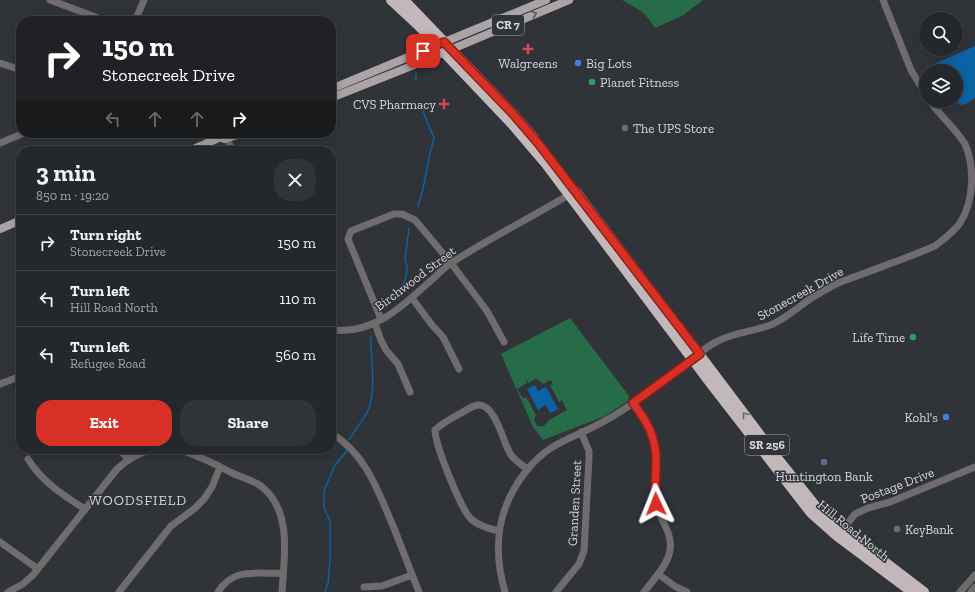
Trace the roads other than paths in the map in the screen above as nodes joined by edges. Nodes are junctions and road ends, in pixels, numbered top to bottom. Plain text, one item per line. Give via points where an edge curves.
1 (50, 0) edge
2 (144, 0) edge
3 (391, 0) edge
4 (404, 0) edge
5 (546, 0) edge
6 (569, 0) edge
7 (883, 0) edge
8 (93, 16) edge
9 (137, 16) edge
10 (444, 47) junction
11 (0, 63) edge
12 (16, 68) edge
13 (919, 83) edge
14 (336, 87) edge
15 (336, 96) edge
16 (935, 108) edge
17 (16, 136) edge
18 (209, 138) edge
19 (222, 138) edge
20 (0, 142) edge
21 (211, 142) junction
22 (201, 146) edge
23 (570, 194) junction
24 (16, 222) edge
25 (0, 229) edge
26 (451, 263) junction
27 (412, 298) junction
28 (378, 321) junction
29 (336, 330) edge
30 (504, 342) dead end
31 (696, 356) junction
32 (459, 368) dead end
33 (16, 378) edge
34 (0, 384) edge
35 (410, 392) dead end
36 (633, 403) junction
37 (581, 432) junction
38 (336, 436) edge
39 (124, 454) edge
40 (137, 454) edge
41 (191, 454) edge
42 (28, 459) dead end
43 (128, 459) junction
44 (220, 467) junction
45 (975, 468) edge
46 (528, 469) junction
47 (85, 509) junction
48 (499, 531) junction
49 (839, 533) junction
50 (0, 542) edge
51 (38, 569) junction
52 (283, 574) junction
53 (412, 574) junction
54 (658, 574) junction
55 (975, 575) edge
56 (364, 587) dead end
57 (975, 587) edge
58 (8, 592) edge
59 (119, 592) edge
60 (218, 592) edge
61 (282, 592) edge
62 (419, 592) edge
63 (505, 592) edge
64 (556, 592) edge
65 (644, 592) edge
66 (687, 592) edge
67 (912, 592) edge
68 (924, 592) edge
69 (960, 592) edge
70 (971, 592) edge

1 - 8 street
2 - 9 street
3 - 10 highway, Hill Road North / SR 256
4 - 10 highway, Hill Road North / SR 256
5 - 10 main road, CR 7 via 525,8 521,15 506,22
10 -> 6 main road, CR 7
7 - 13 street via 911,70
10 - 14 main road, CR 7 via 373,70
10 - 15 main road via 352,85 350,90
10 - 23 highway, Hill Road North / SR 256 via 529,142
10 - 31 highway, Hill Road North / SR 256 via 514,115 538,143
11 - 12 street
16 - 31 street, Stonecreek Drive via 956,131 970,157 973,186 960,223 935,246 836,284 785,318 757,330 734,334 716,342
17 - 20 street
18 - 21 street
19 - 21 main road
21 - 22 main road
23 - 26 street, Birchwood Street
23 - 31 highway, Hill Road North / SR 256
24 - 25 main road
26 - 27 street, Birchwood Street
26 - 28 street via 415,220 402,214 394,214 351,231 348,238
26 - 30 street via 487,311
27 - 28 street, Birchwood Street
27 - 32 street via 443,337
28 - 29 street, Birchwood Street via 357,330
28 - 35 street via 380,338 398,364
31 - 36 street, Stonecreek Drive
31 - 49 highway, Hill Road North / SR 256 via 795,494 811,513
33 - 34 street
36 - 37 street, Stonecreek Drive via 607,420
36 - 54 street via 652,433 656,454 656,504 670,537 668,558
37 - 46 street, Stonecreek Drive via 548,450
37 - 64 street, Granden Street via 590,458 584,550 579,564
38 - 53 street via 353,450 370,473
39 - 43 street
40 - 43 street
41 - 44 street
42 - 47 street via 46,481
43 - 47 street via 117,468
44 - 52 street via 259,485 276,505 285,533
44 - 59 street via 204,499 171,526
45 - 49 street, Postage Drive via 890,502 868,508 856,514
46 - 48 street, Stonecreek Drive via 511,494
46 - 48 street via 511,455 494,417 490,410 484,407 471,407 435,430 437,444 466,513 486,528
47 - 51 street
48 - 63 street, Stonecreek Drive via 498,564
49 - 67 highway, Hill Road North / SR 256
49 - 68 highway, Hill Road North / SR 256
50 - 51 street
51 - 58 street via 22,584
52 - 60 street via 242,574 229,580
52 - 61 street
53 - 56 street via 382,586
53 - 62 street
54 - 65 street
54 - 66 street
55 - 69 street
57 - 70 street

